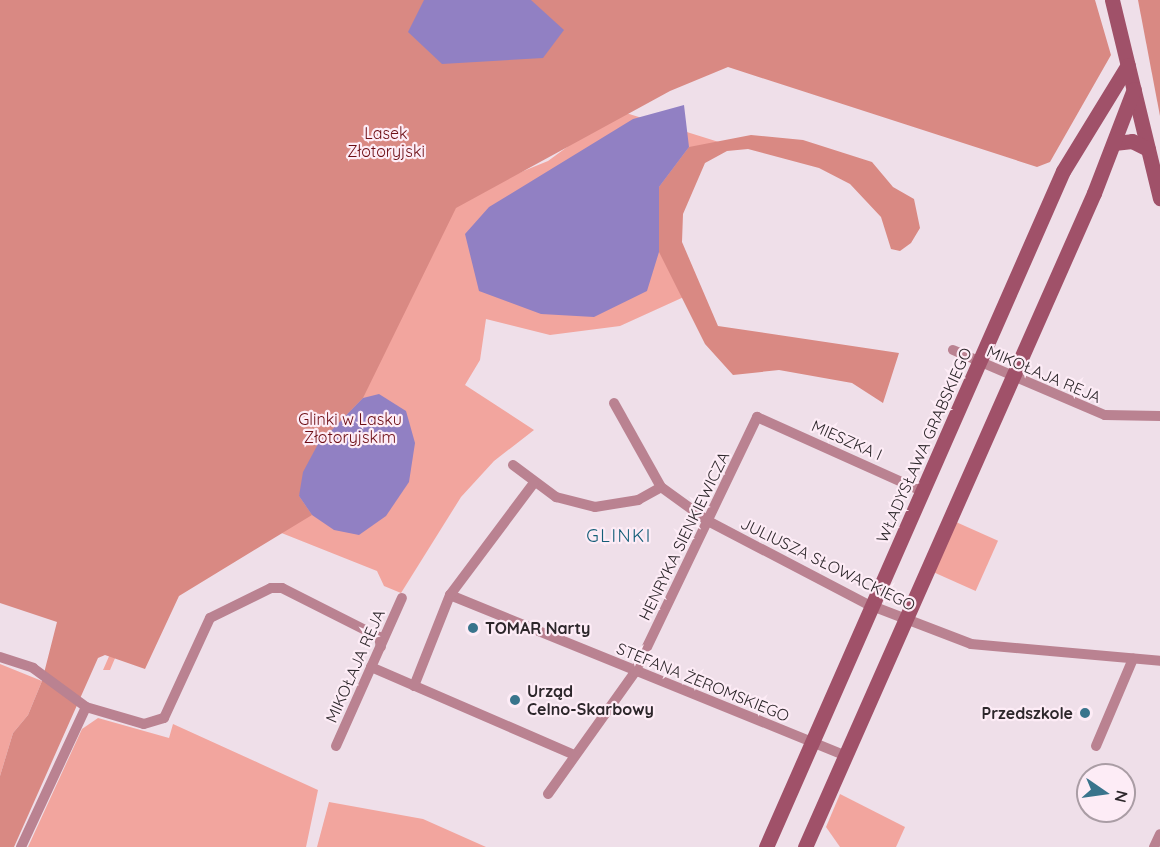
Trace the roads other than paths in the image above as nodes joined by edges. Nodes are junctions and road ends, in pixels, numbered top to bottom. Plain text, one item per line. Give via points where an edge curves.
1 (1112, 0) edge
2 (1128, 66) junction
3 (1134, 89) junction
4 (1114, 143) junction
5 (1148, 148) junction
6 (1160, 198) edge
7 (954, 350) dead end
8 (980, 363) junction
9 (1012, 376) junction
10 (614, 404) dead end
11 (1160, 416) edge
12 (757, 417) joint
13 (513, 465) dead end
14 (533, 484) junction
15 (661, 487) junction
16 (924, 492) junction
17 (708, 521) junction
18 (450, 595) junction
19 (402, 598) dead end
20 (873, 606) junction
21 (905, 620) junction
22 (381, 647) junction
23 (0, 657) edge
24 (1133, 659) junction
25 (1160, 661) edge
26 (371, 667) junction
27 (635, 672) junction
28 (414, 686) junction
29 (86, 707) junction
30 (813, 742) junction
31 (336, 746) dead end
32 (1096, 746) dead end
33 (574, 755) junction
34 (845, 755) junction
35 (548, 794) dead end
36 (1160, 834) edge
37 (21, 847) edge
38 (766, 847) edge
39 (805, 847) edge
40 (1154, 847) edge

1 - 2 street
2 - 3 street
2 - 8 street, WŁADYSŁAWA GRABSKIEGO via 1072,152
3 - 4 street
3 - 5 street
4 - 5 street via 1132,141
4 - 9 street
5 - 6 street
7 - 8 street, MIKOŁAJA REJA
8 - 9 street, MIKOŁAJA REJA
8 - 16 street, WŁADYSŁAWA GRABSKIEGO
9 - 11 street, MIKOŁAJA REJA via 1105,416
9 - 21 street
10 - 15 street, JULIUSZA SŁOWACKIEGO
12 - 16 street, MIESZKA I
12 - 17 street, HENRYKA SIENKIEWICZA
13 - 14 street
14 - 15 street via 595,507 638,500
14 - 18 street
15 - 17 street, JULIUSZA SŁOWACKIEGO
16 - 20 street, WŁADYSŁAWA GRABSKIEGO
17 - 20 street, JULIUSZA SŁOWACKIEGO
17 - 27 street, HENRYKA SIENKIEWICZA
18 - 27 street, STEFANA ŻEROMSKIEGO
18 - 28 street
19 - 22 street, MIKOŁAJA REJA
20 - 21 street, JULIUSZA SŁOWACKIEGO
20 - 30 street, WŁADYSŁAWA GRABSKIEGO
21 - 24 street, JULIUSZA SŁOWACKIEGO via 998,648
21 - 34 street
22 - 26 street, MIKOŁAJA REJA
22 - 29 street via 378,637 282,588 271,588 210,618 164,718 144,724
23 - 29 street via 43,674
24 - 25 street, JULIUSZA SŁOWACKIEGO
24 - 32 street
26 - 28 street
26 - 31 street, MIKOŁAJA REJA
27 - 30 street, STEFANA ŻEROMSKIEGO
27 - 33 street, HENRYKA SIENKIEWICZA
28 - 33 street
29 - 37 street
30 - 34 street, STEFANA ŻEROMSKIEGO
30 - 38 street, WŁADYSŁAWA GRABSKIEGO
33 - 35 street, HENRYKA SIENKIEWICZA
34 - 39 street
36 - 40 street

